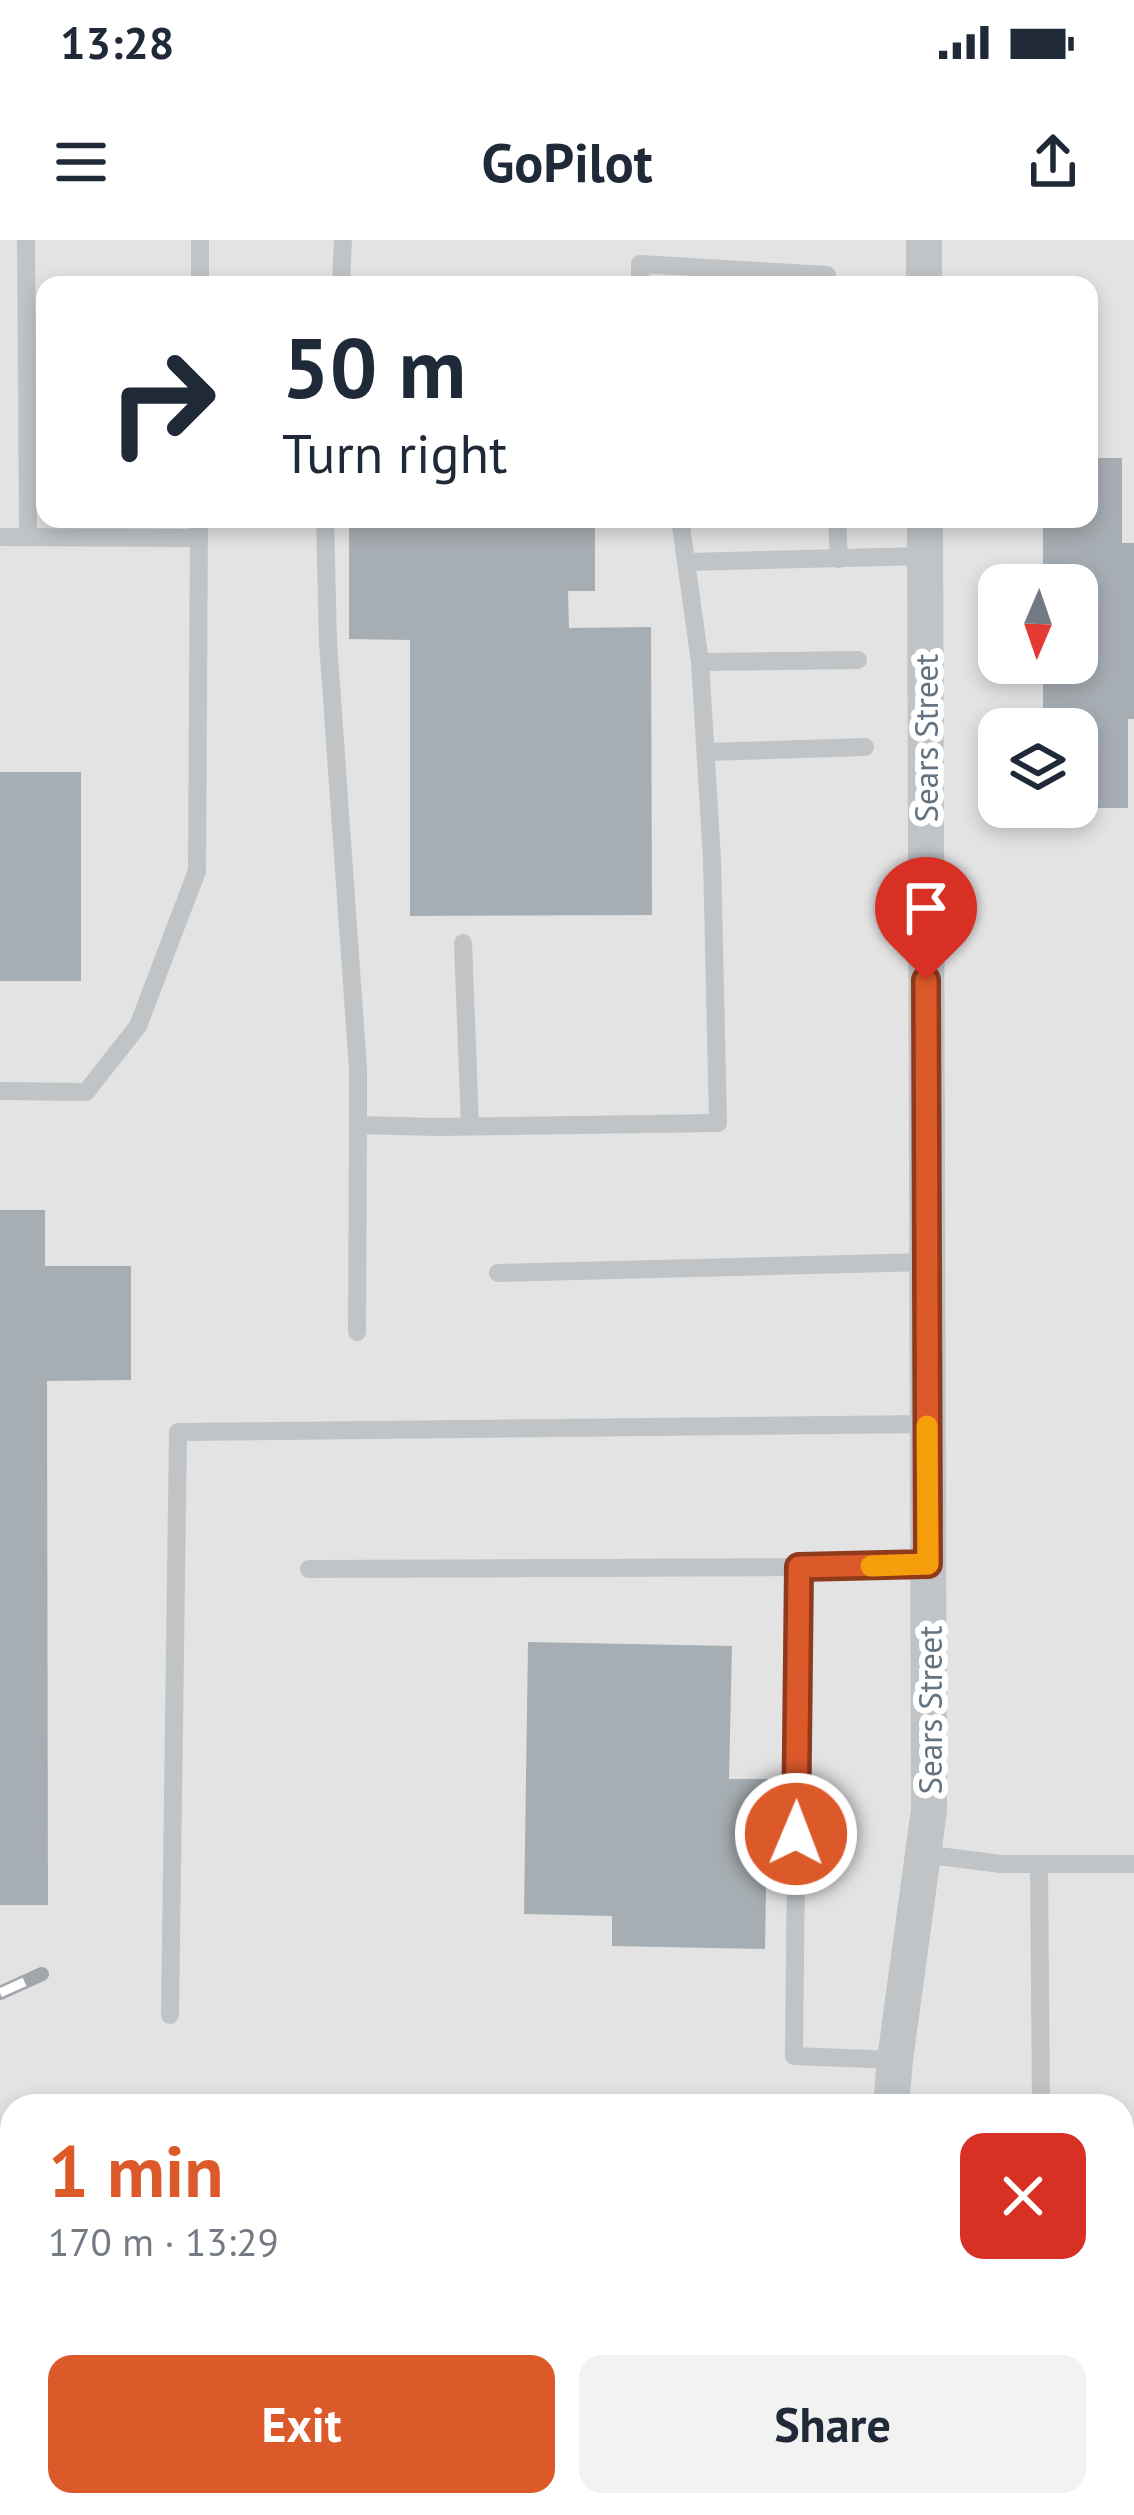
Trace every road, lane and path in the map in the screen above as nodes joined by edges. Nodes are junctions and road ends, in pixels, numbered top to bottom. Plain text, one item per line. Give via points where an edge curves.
1 (26, 240) edge
2 (200, 240) edge
3 (343, 240) edge
4 (924, 240) edge
5 (200, 276) edge
6 (341, 276) edge
7 (640, 276) edge
8 (827, 276) edge
9 (924, 276) edge
10 (198, 528) edge
11 (325, 528) edge
12 (681, 528) edge
13 (837, 528) edge
14 (925, 528) edge
15 (0, 537) edge
16 (28, 537) junction
17 (925, 556) junction
18 (839, 559) junction
19 (687, 562) junction
20 (858, 660) dead end
21 (700, 662) junction
22 (865, 747) dead end
23 (706, 752) junction
24 (464, 943) dead end
25 (0, 1091) edge
26 (358, 1125) junction
27 (470, 1126) junction
28 (926, 1262) junction
29 (498, 1274) dead end
30 (357, 1333) dead end
31 (927, 1424) junction
32 (928, 1564) junction
33 (799, 1567) junction
34 (310, 1569) dead end
35 (923, 1854) junction
36 (1039, 1864) junction
37 (1134, 1864) edge
38 (170, 2015) dead end
39 (895, 2060) junction
40 (892, 2094) edge
41 (1041, 2094) edge

1 - 16 lane
2 - 5 lane
3 - 6 lane
4 - 9 street
7 - 8 lane via 640,264
10 - 16 lane
10 - 25 lane via 196,871 138,1026 86,1092
11 - 26 lane
12 - 19 lane
13 - 18 lane
14 - 17 street, Sears Street
15 - 16 lane
17 - 18 lane
17 - 28 street, Sears Street
18 - 19 lane
19 - 21 lane
20 - 21 lane
21 - 23 lane
22 - 23 lane
23 - 27 lane via 718,1123
24 - 27 lane
26 - 27 lane
26 - 30 lane
28 - 29 lane
28 - 31 street, Sears Street
31 - 32 street, Sears Street
31 - 38 lane via 178,1432
32 - 33 lane
32 - 35 street, Sears Street
33 - 34 lane
33 - 39 lane via 794,2056
35 - 36 lane
35 - 39 street, Sears Street
36 - 37 lane
36 - 41 lane
39 - 40 street, Sears Street

